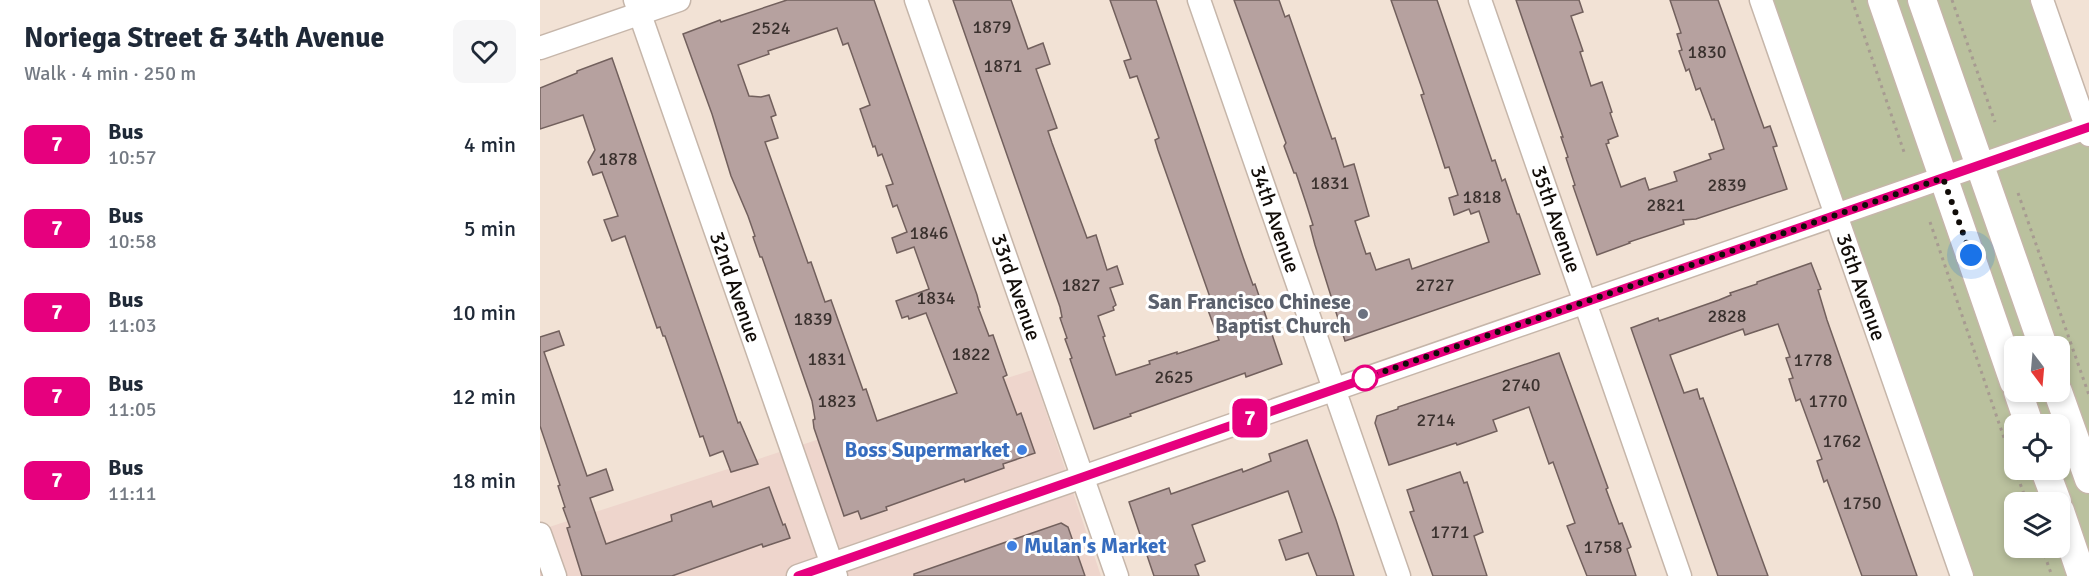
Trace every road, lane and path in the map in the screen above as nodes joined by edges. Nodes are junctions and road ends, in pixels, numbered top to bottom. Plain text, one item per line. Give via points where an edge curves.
1 (679, 0) edge
2 (916, 0) edge
3 (1198, 0) edge
4 (1480, 0) edge
5 (1761, 0) edge
6 (1852, 0) edge
7 (1882, 0) edge
8 (1922, 0) edge
9 (1952, 0) edge
10 (2042, 0) edge
11 (638, 7) edge
12 (540, 48) edge
13 (1995, 122) dead end
14 (2088, 130) edge
15 (1904, 152) dead end
16 (1980, 165) junction
17 (1943, 178) junction
18 (2018, 193) dead end
19 (1836, 215) junction
20 (1930, 222) dead end
21 (1585, 302) junction
22 (2040, 336) edge
23 (2004, 353) edge
24 (1334, 389) junction
25 (2089, 395) edge
26 (2062, 402) edge
27 (2004, 436) edge
28 (1083, 477) junction
29 (2089, 479) edge
30 (540, 534) edge
31 (2070, 541) edge
32 (2046, 558) edge
33 (834, 570) edge
34 (555, 576) edge
35 (798, 576) edge
36 (1117, 576) edge
37 (1399, 576) edge
38 (1680, 576) edge
39 (1962, 576) edge
40 (2052, 576) edge
41 (2082, 576) edge

1 - 11 street
2 - 28 street, 33rd Avenue
3 - 24 street, 34th Avenue
4 - 21 street, 35th Avenue
5 - 19 street, 36th Avenue
6 - 15 path
7 - 17 main road
8 - 16 main road
9 - 13 path
10 - 14 street
11 - 12 street
11 - 33 street, 32nd Avenue
14 - 16 street
16 - 17 street
16 - 22 main road
17 - 19 street
17 - 23 main road
18 - 25 path
19 - 21 street
19 - 39 street, 36th Avenue
20 - 27 path
21 - 24 street
21 - 38 street, 35th Avenue
24 - 28 street
24 - 37 street, 34th Avenue
26 - 29 main road
28 - 33 street
28 - 36 street, 33rd Avenue
30 - 34 street
31 - 41 main road
32 - 40 path
33 - 35 street

